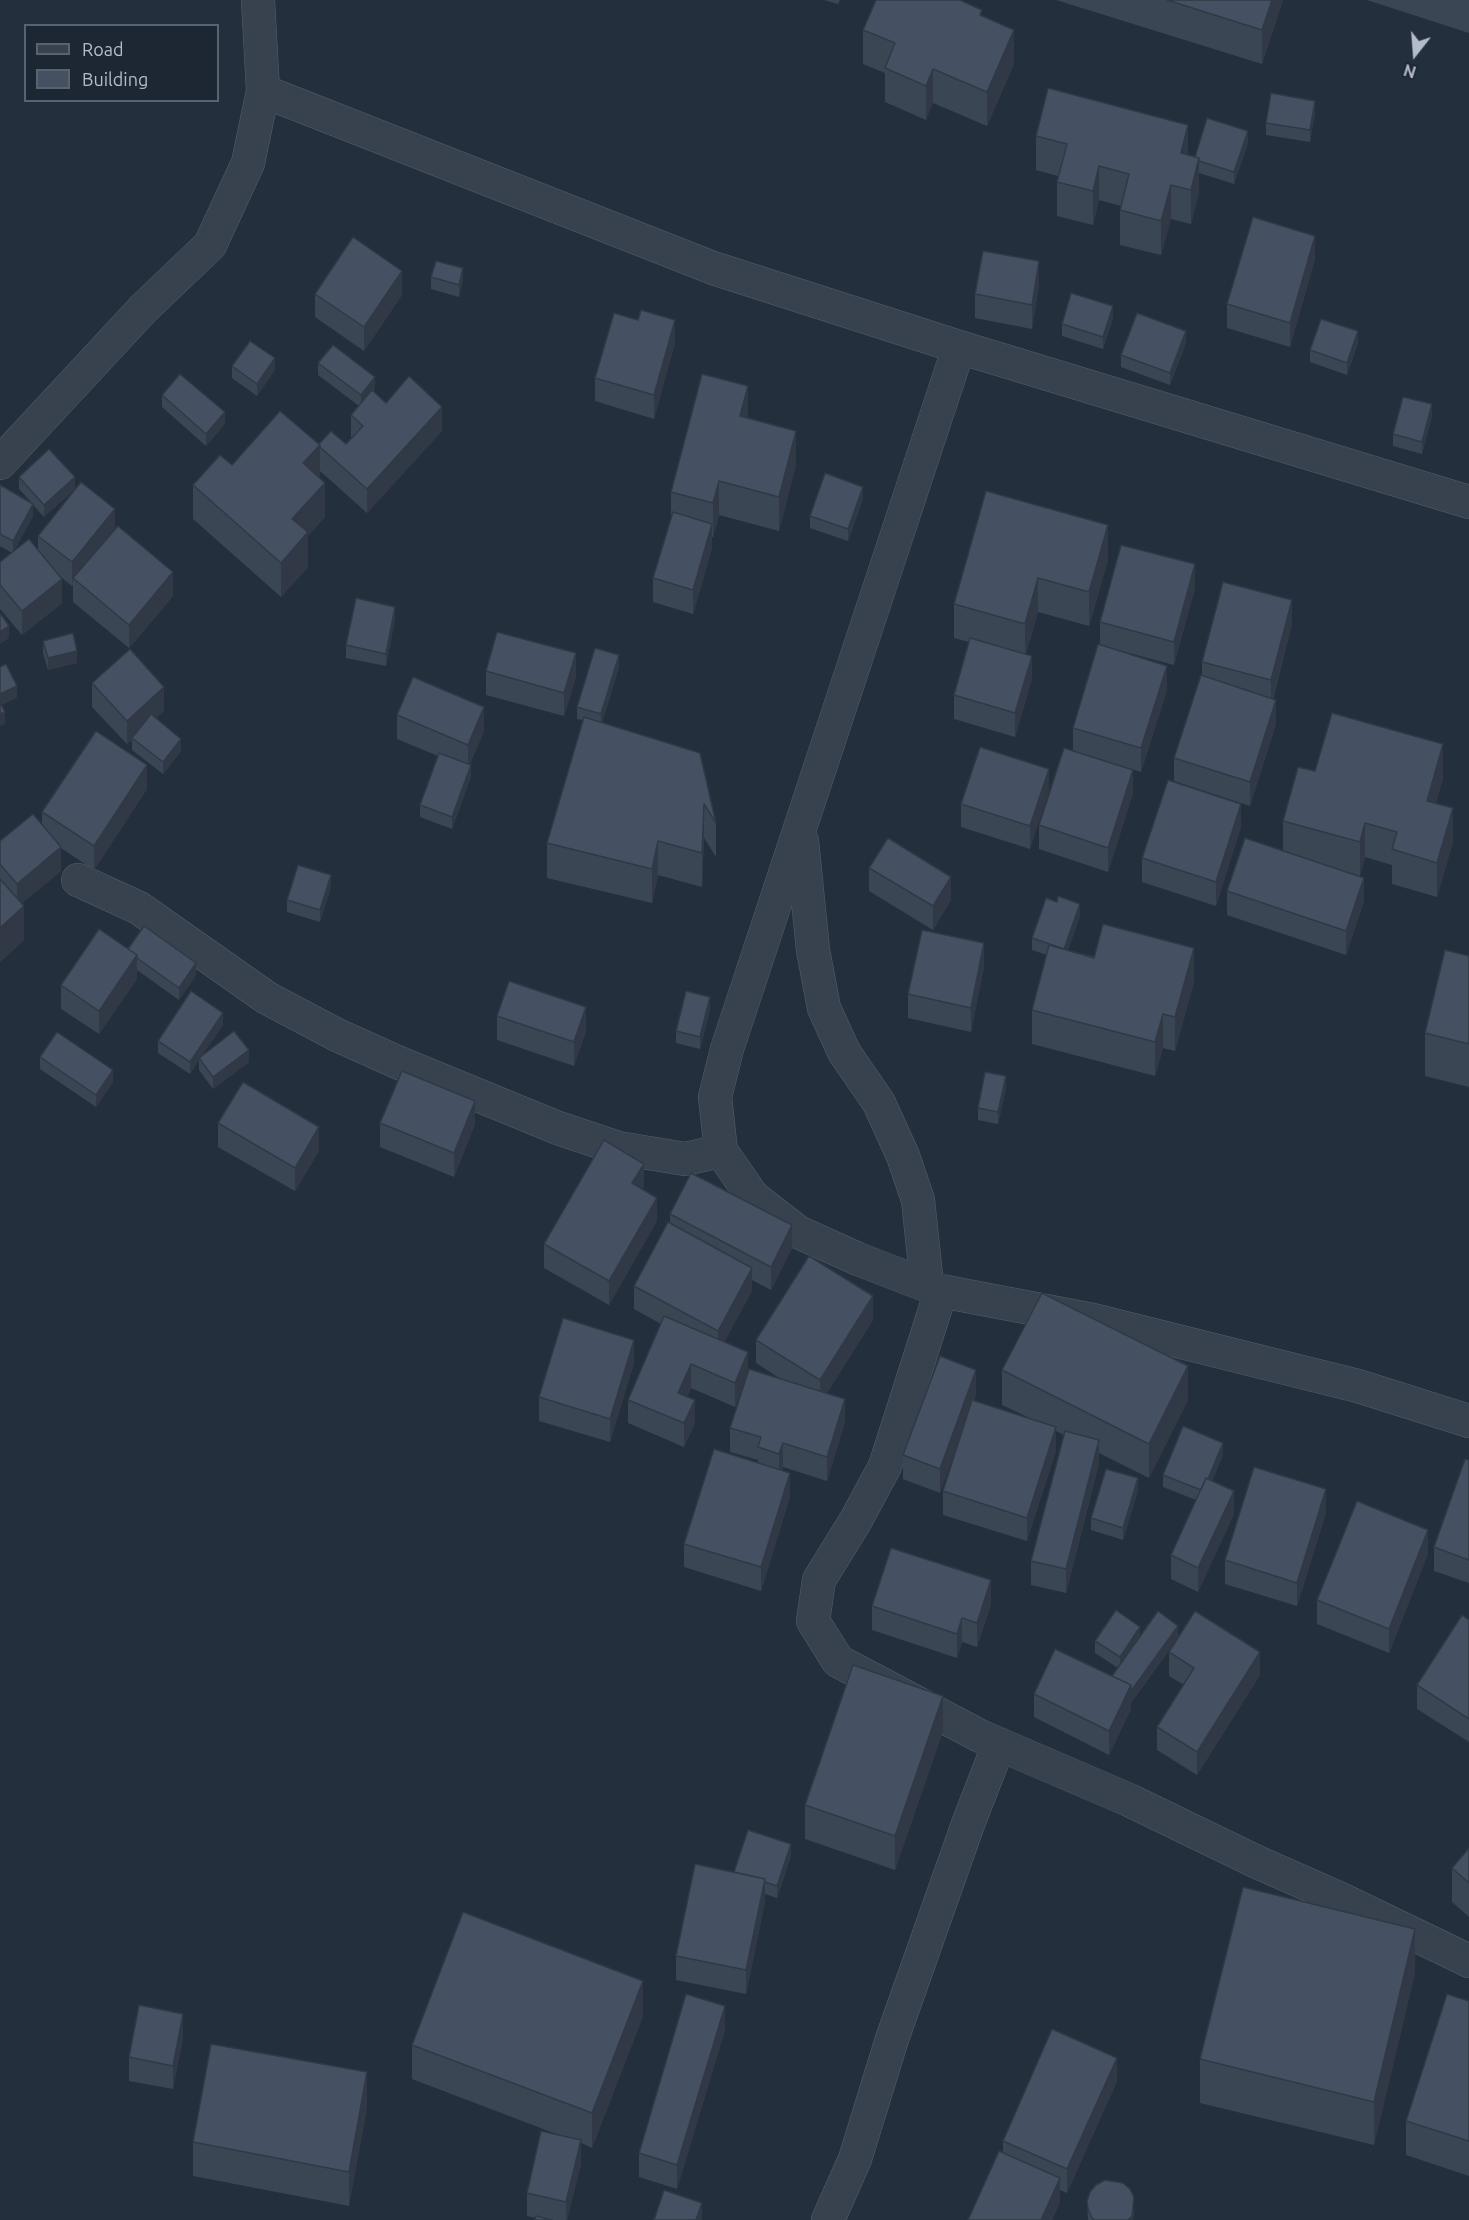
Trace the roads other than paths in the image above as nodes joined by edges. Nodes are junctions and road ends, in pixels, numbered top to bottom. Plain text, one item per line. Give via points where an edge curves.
1 (258, 0) edge
2 (263, 91) junction
3 (959, 347) junction
4 (0, 463) edge
5 (1469, 502) edge
6 (801, 826) junction
7 (78, 880) dead end
8 (721, 1151) junction
9 (934, 1288) junction
10 (1469, 1421) edge
11 (999, 1744) junction
12 (1469, 1962) edge
13 (828, 2220) edge

1 - 2 street
2 - 3 street via 713,268
2 - 4 street via 248,163 210,245 143,309
3 - 5 street
3 - 6 street
6 - 8 street via 727,1049 715,1097
6 - 9 street via 813,950 824,1008 844,1052 879,1103 903,1156 918,1200
7 - 8 street via 140,908 267,998 397,1062 558,1128 618,1148 685,1159
8 - 9 street via 753,1197 798,1232
9 - 10 street via 1093,1320 1358,1386
9 - 11 street via 885,1466 819,1580 813,1621 838,1661
11 - 12 street via 1129,1800
11 - 13 street via 892,2039 855,2159

